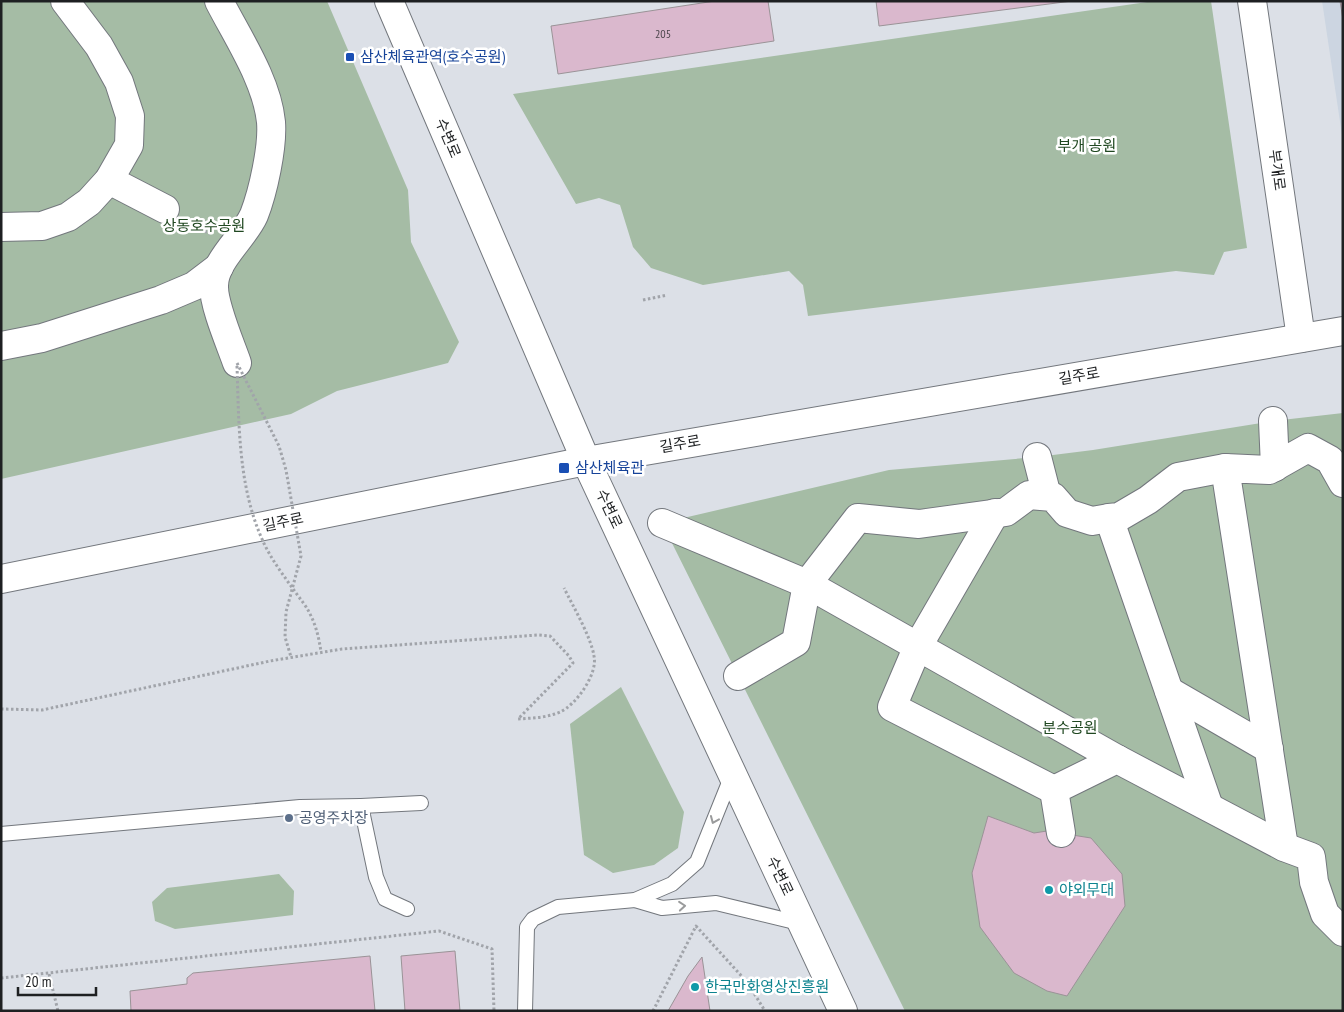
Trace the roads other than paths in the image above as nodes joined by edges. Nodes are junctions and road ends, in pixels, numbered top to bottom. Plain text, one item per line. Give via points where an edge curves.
1 (65, 1) edge
2 (219, 1) edge
3 (389, 1) edge
4 (1252, 1) edge
5 (109, 180) junction
6 (165, 209) road end
7 (1, 227) edge
8 (226, 257) junction
9 (1343, 331) edge
10 (1301, 338) junction
11 (1, 346) edge
12 (237, 363) road end
13 (1273, 421) dead end
14 (1037, 457) dead end
15 (586, 460) junction
16 (1275, 467) junction
17 (1225, 468) junction
18 (1343, 483) edge
19 (1047, 496) junction
20 (995, 513) junction
21 (1109, 518) junction
22 (662, 523) dead end
23 (6, 578) edge
24 (807, 584) junction
25 (918, 646) junction
26 (738, 676) dead end
27 (1169, 691) junction
28 (1269, 750) junction
29 (1118, 759) junction
30 (733, 775) junction
31 (1054, 790) junction
32 (421, 802) dead end
33 (361, 806) junction
34 (1209, 807) junction
35 (1060, 833) dead end
36 (1, 834) edge
37 (1284, 847) junction
38 (635, 900) junction
39 (407, 909) dead end
40 (803, 924) junction
41 (1343, 932) edge
42 (525, 1011) edge
43 (843, 1011) edge

1 - 5 street via 99,46 119,82 130,116 129,145
2 - 8 street via 264,90 271,123 263,184 253,216
3 - 15 street, 수변로
4 - 10 street, 부개로
5 - 6 street
5 - 7 street via 90,202 68,218 42,226
8 - 11 street via 194,286 161,300 42,338
8 - 12 street via 213,285
9 - 10 street, 길주로
10 - 15 street, 길주로
13 - 16 street
14 - 19 street
15 - 23 street, 길주로
15 - 30 street, 수변로
16 - 17 street via 1269,470
16 - 18 street via 1308,448 1330,460
17 - 21 street via 1178,477 1148,500 1119,517
17 - 28 street
19 - 20 street via 1029,495 1006,512
19 - 21 street via 1053,497 1067,513 1092,521
20 - 24 street via 920,524 858,518
20 - 25 street
21 - 27 street
22 - 24 street
24 - 25 street
24 - 26 street via 796,642
25 - 29 street
25 - 31 street via 892,707
27 - 28 street
27 - 34 street
28 - 37 street
29 - 31 street
29 - 34 street
30 -> 38 lane via 696,862 672,884
30 - 40 street, 수변로
31 - 35 street
32 - 33 lane
33 - 36 lane via 300,807
33 - 39 lane via 376,877 385,899
34 - 37 street
37 - 41 street via 1311,858 1314,882 1324,914
38 -> 40 lane via 662,908 716,903
38 - 42 lane via 558,907 527,927
40 - 43 street, 수변로

